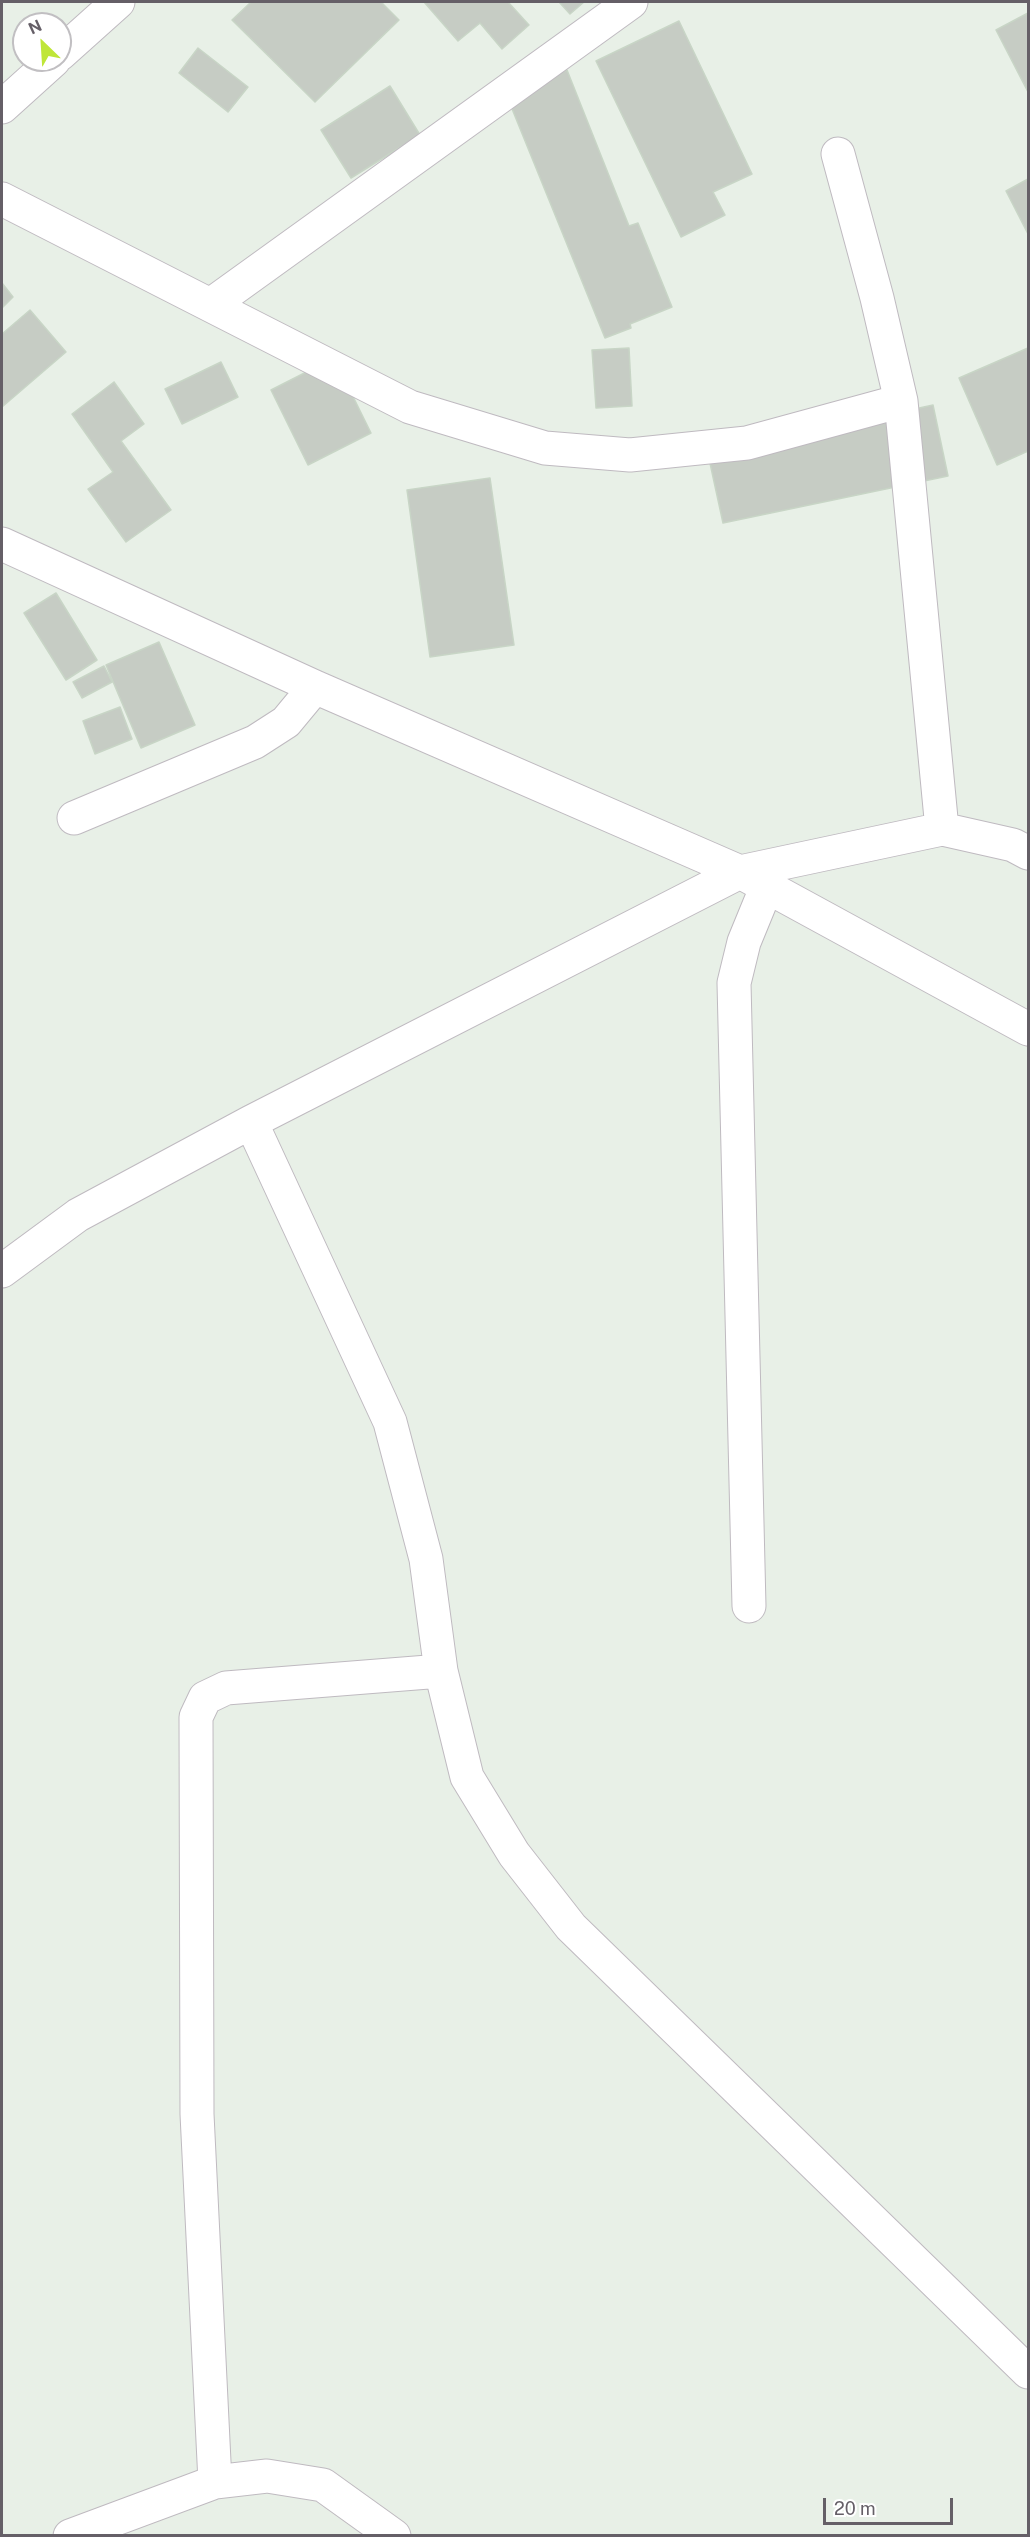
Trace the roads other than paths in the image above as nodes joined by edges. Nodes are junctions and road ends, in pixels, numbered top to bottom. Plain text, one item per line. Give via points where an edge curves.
1 (118, 2) edge
2 (631, 2) edge
3 (72, 43) edge
4 (41, 72) edge
5 (2, 107) edge
6 (838, 154) dead end
7 (2, 199) edge
8 (212, 304) junction
9 (901, 401) junction
10 (2, 544) edge
11 (315, 687) junction
12 (74, 818) dead end
13 (942, 829) junction
14 (1029, 853) edge
15 (753, 879) junction
16 (1029, 1029) edge
17 (251, 1122) junction
18 (2, 1271) edge
19 (749, 1606) dead end
20 (441, 1671) junction
21 (1029, 2372) edge
22 (215, 2481) junction
23 (377, 2531) edge
24 (70, 2535) edge

1 - 3 street
2 - 8 street
4 - 5 street
6 - 9 street
7 - 8 street
8 - 9 street via 411,407 545,448 630,455 747,443
9 - 13 street
10 - 11 street
11 - 12 street via 286,722 255,742
11 - 15 street
13 - 14 street via 1013,845
13 - 15 street
15 - 16 street
15 - 17 street
15 - 19 street via 734,983
17 - 18 street via 78,1215
17 - 20 street via 390,1422 426,1559
20 - 21 street via 467,1777 514,1854 571,1927
20 - 22 street via 226,1688 205,1698 196,1717 197,2114
22 - 23 street via 267,2476 323,2485
22 - 24 street

